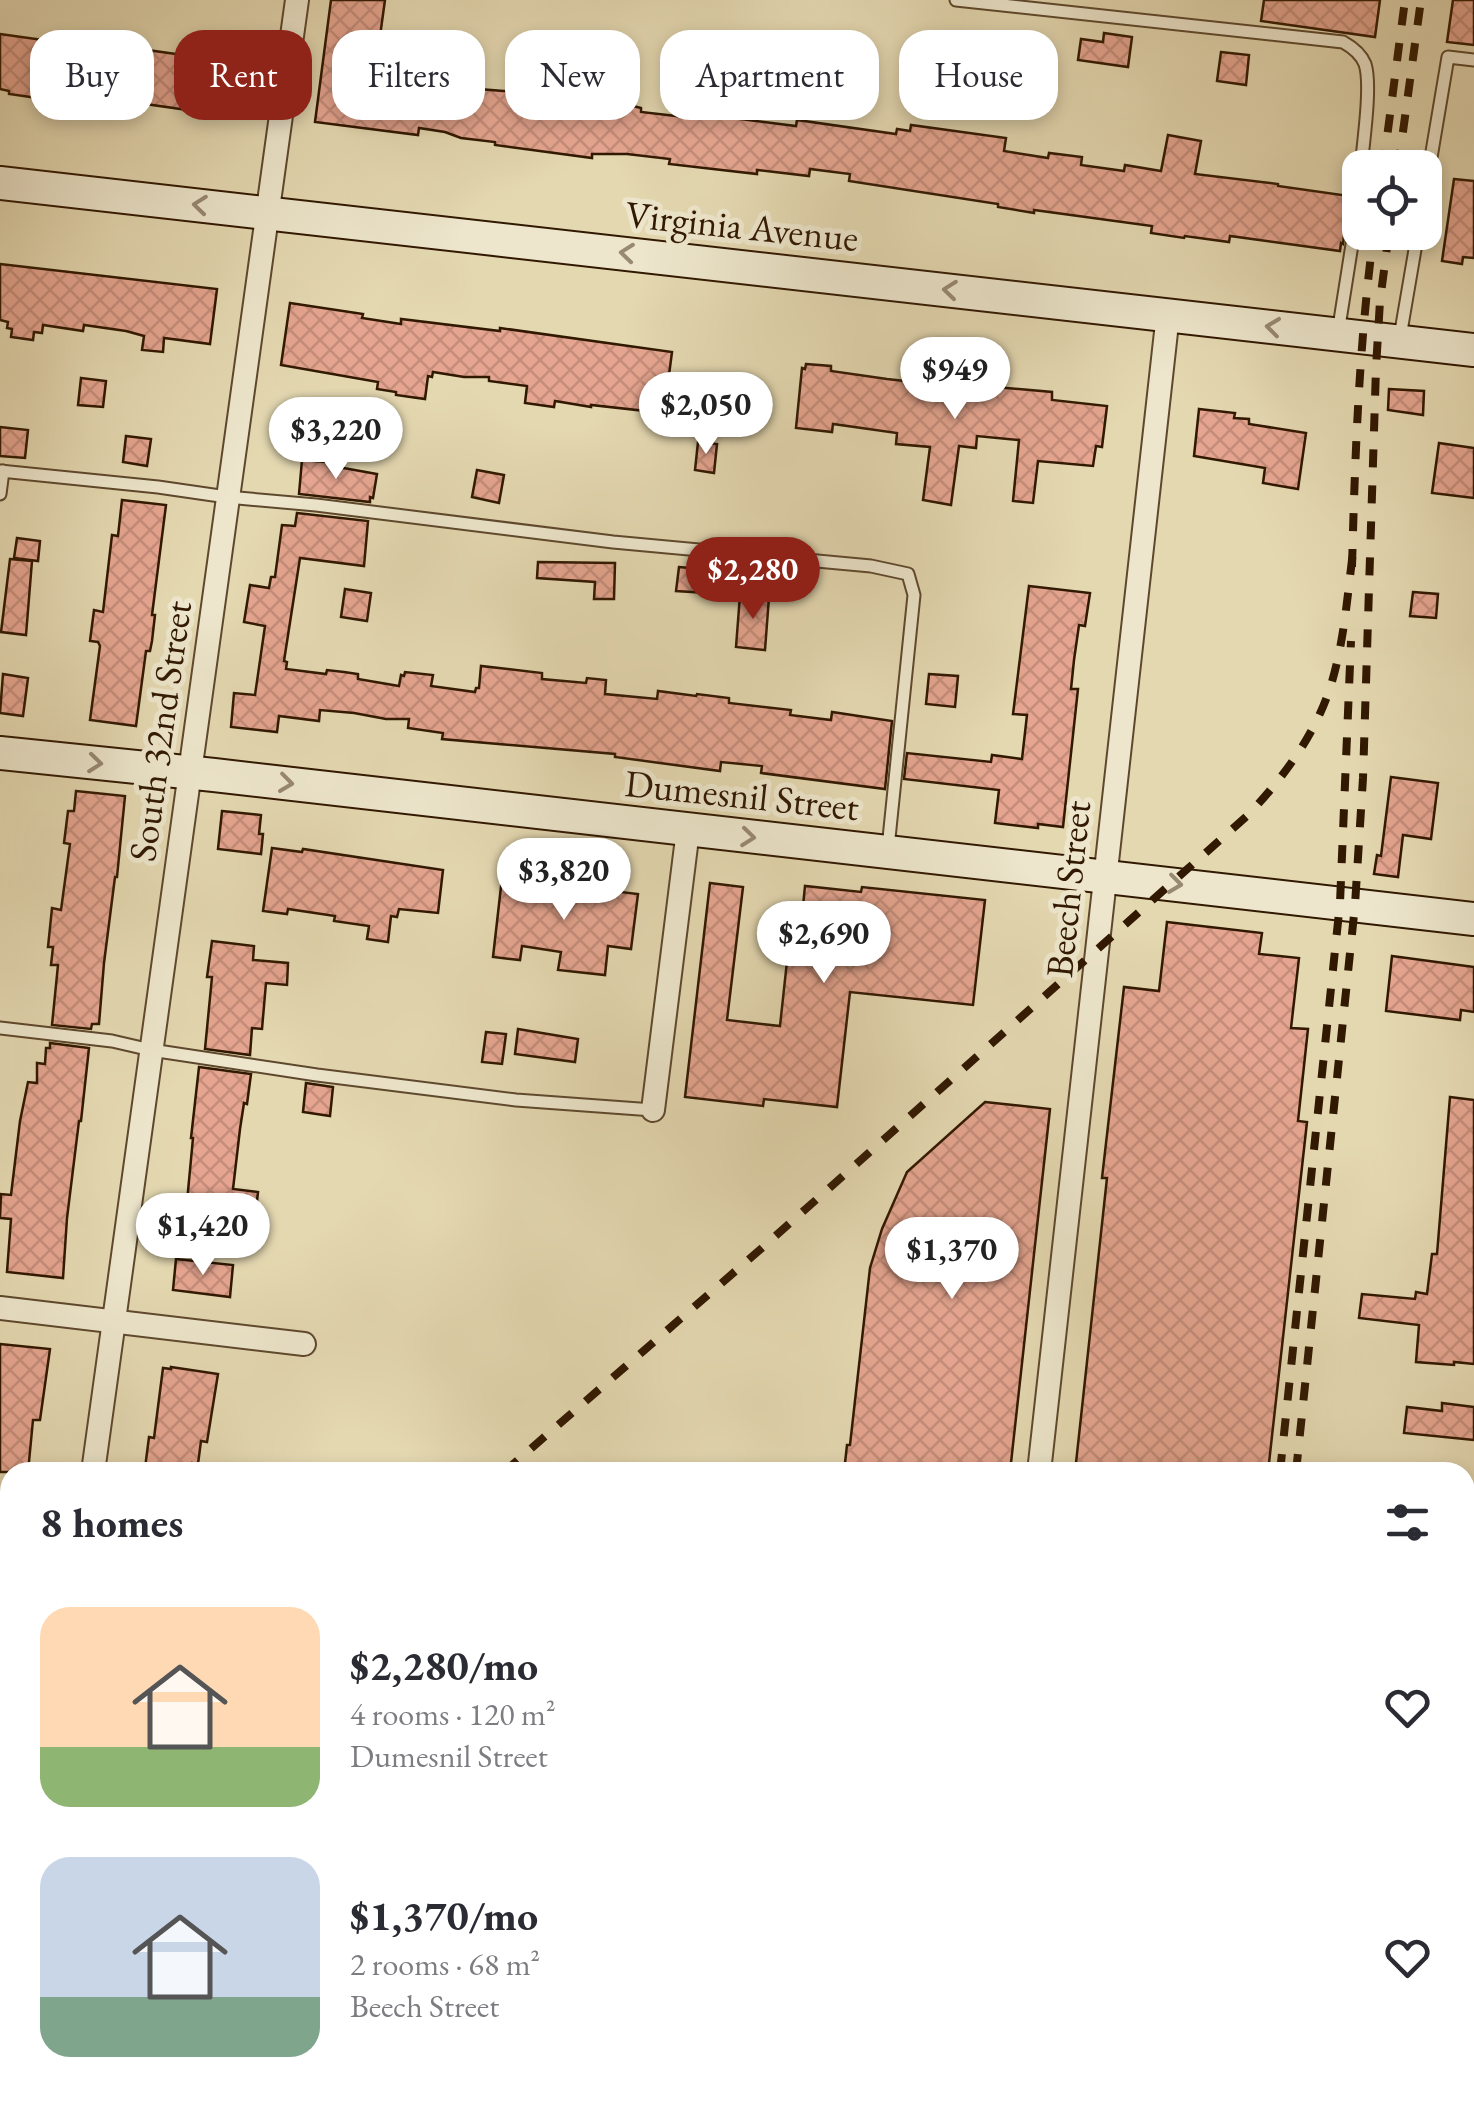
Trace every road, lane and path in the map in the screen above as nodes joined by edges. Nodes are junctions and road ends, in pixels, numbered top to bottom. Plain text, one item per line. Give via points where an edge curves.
1 (298, 0) edge
2 (956, 0) edge
3 (1474, 60) edge
4 (1362, 150) edge
5 (1432, 150) edge
6 (0, 183) edge
7 (267, 213) junction
8 (1351, 250) edge
9 (1415, 250) edge
10 (1168, 314) junction
11 (1338, 334) junction
12 (1400, 342) junction
13 (1474, 350) edge
14 (2, 471) edge
15 (0, 494) edge
16 (227, 497) junction
17 (0, 752) edge
18 (189, 774) junction
19 (688, 830) junction
20 (888, 852) junction
21 (1105, 876) junction
22 (1474, 919) edge
23 (0, 1028) edge
24 (151, 1050) junction
25 (652, 1110) joint
26 (0, 1308) edge
27 (114, 1321) junction
28 (304, 1344) dead end
29 (94, 1462) edge
30 (1039, 1462) edge

1 - 7 street, South 32nd Street
2 - 4 lane via 1344,42 1366,65
3 - 5 lane via 1448,57
7 -> 6 main road, Virginia Avenue
10 -> 7 main road, Virginia Avenue
7 - 16 street, South 32nd Street
8 - 11 lane
9 - 12 lane
11 -> 10 main road, Virginia Avenue
10 - 21 street, Beech Street
11 - 12 main road, Virginia Avenue
12 - 13 main road, Virginia Avenue
14 - 15 lane
14 - 16 lane
16 - 18 street, South 32nd Street
16 - 20 lane via 908,574 914,595
17 -> 18 main road, Dumesnil Street
18 -> 19 main road, Dumesnil Street
18 - 24 street, South 32nd Street
19 -> 20 main road, Dumesnil Street
19 - 25 street
20 - 21 main road, Dumesnil Street
21 -> 22 main road, Dumesnil Street
21 - 30 street, Beech Street
23 - 24 lane
24 - 25 lane via 516,1100
24 - 27 street, South 32nd Street
26 - 27 street
27 - 28 street
27 - 29 street, South 32nd Street

